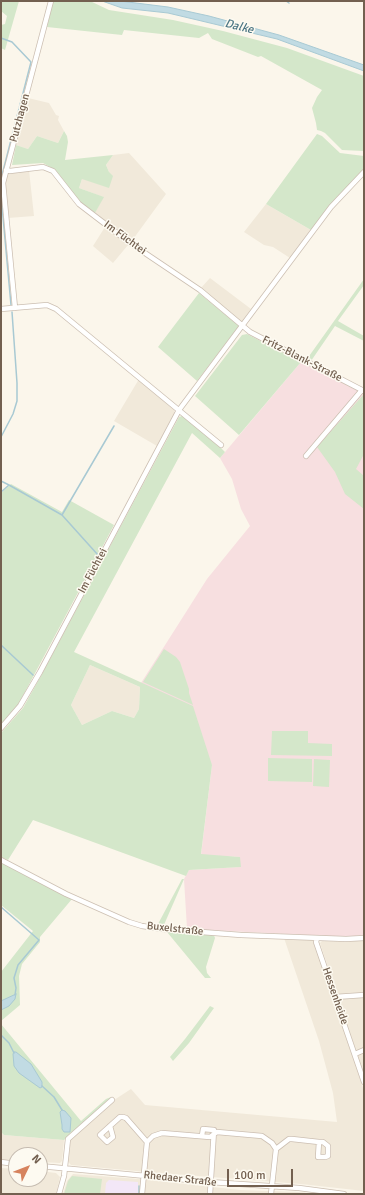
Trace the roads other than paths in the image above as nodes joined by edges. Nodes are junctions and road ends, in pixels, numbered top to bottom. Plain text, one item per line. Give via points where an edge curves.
1 (50, 1) edge
2 (6, 170) junction
3 (364, 172) edge
4 (15, 308) junction
5 (1, 309) edge
6 (242, 326) junction
7 (363, 391) edge
8 (179, 410) junction
9 (221, 445) dead end
10 (306, 456) dead end
11 (1, 728) edge
12 (1, 860) edge
13 (317, 938) junction
14 (364, 938) edge
15 (364, 995) edge
16 (335, 997) junction
17 (364, 1050) edge
18 (355, 1054) junction
19 (364, 1082) edge
20 (112, 1100) dead end
21 (110, 1126) dead end
22 (214, 1134) junction
23 (202, 1136) junction
24 (147, 1142) junction
25 (319, 1142) dead end
26 (276, 1149) junction
27 (48, 1167) edge
28 (65, 1168) junction
29 (143, 1175) junction
30 (210, 1182) junction
31 (273, 1187) junction
32 (59, 1194) edge
33 (142, 1194) edge
34 (210, 1194) edge
35 (271, 1194) edge
36 (344, 1194) edge

1 - 2 street, Putzhagen
2 - 4 street, Putzhagen via 3,183
2 - 6 street, Im Füchtei via 43,167 53,172 89,212 200,290
3 - 6 street, Im Füchtei via 331,207
4 - 5 street
4 - 8 street via 47,305 56,309
6 - 7 street, Fritz-Blank-Straße
6 - 8 street, Im Füchtei
7 - 10 street, Fritz-Blank-Straße
8 - 9 street
8 - 11 street, Im Füchtei via 40,672 20,706
12 - 13 street, Buxelstraße via 66,894 142,926 191,932
13 - 14 street, Buxelstraße
13 - 16 street, Hessenheide via 316,942
15 - 16 street
16 - 18 street, Hessenheide
17 - 18 street
18 - 19 street, Hessenheide
20 - 28 street via 68,1139
21 - 24 street via 120,1117 126,1118
22 - 23 street via 210,1137
22 - 23 street via 214,1130 203,1129
22 - 26 street via 218,1132 262,1136
22 - 30 street
23 - 24 street via 162,1133 153,1136
24 - 29 street
25 - 26 street via 289,1139
26 - 31 street
27 - 28 street, Rhedaer Straße
28 - 29 street, Rhedaer Straße
28 - 32 street
29 - 30 street, Rhedaer Straße
29 - 33 street
30 - 31 street, Rhedaer Straße
30 - 34 street
31 - 35 street
31 - 36 street, Rhedaer Straße

